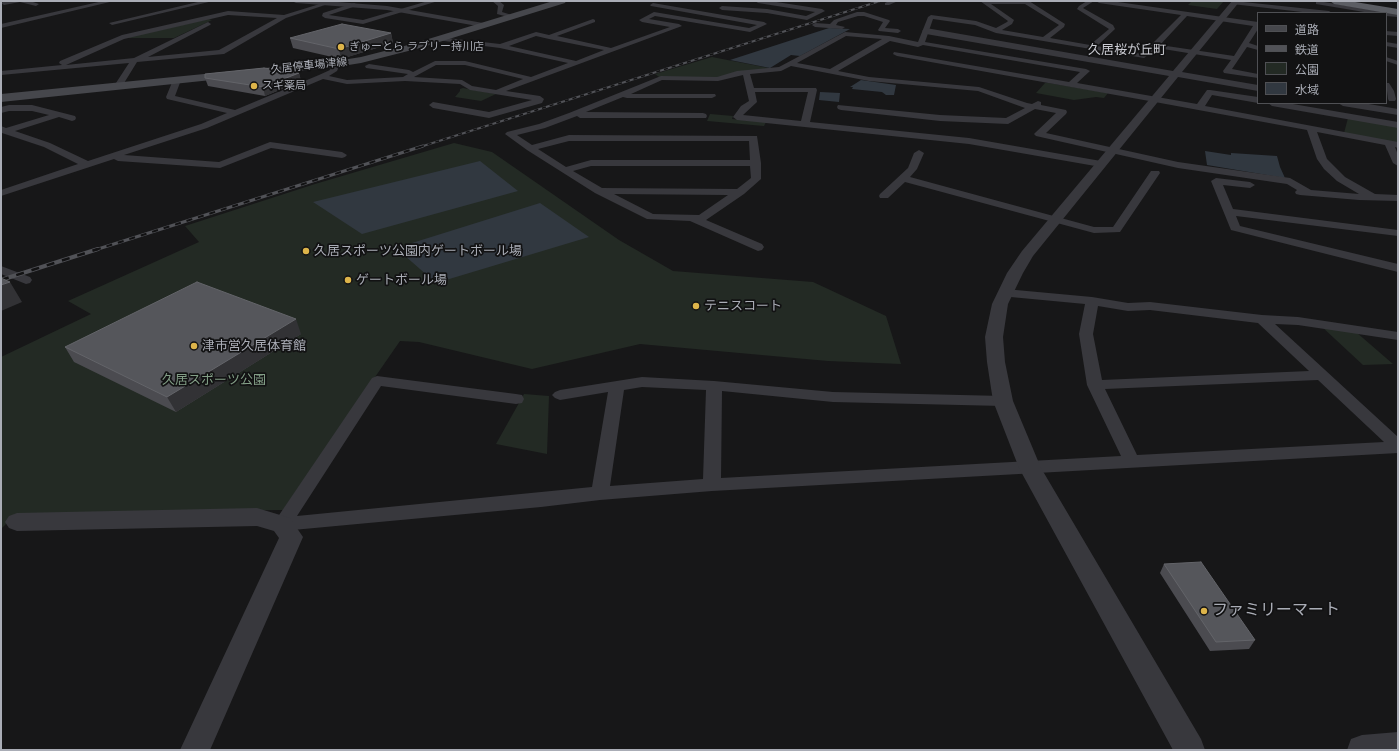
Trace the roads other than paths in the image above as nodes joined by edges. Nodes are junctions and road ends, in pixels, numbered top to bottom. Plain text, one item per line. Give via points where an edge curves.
1 (19, 1) edge
2 (111, 1) edge
3 (210, 1) edge
4 (296, 1) edge
5 (435, 1) edge
6 (495, 1) edge
7 (562, 1) edge
8 (758, 1) edge
9 (895, 1) edge
10 (1091, 1) edge
11 (1098, 1) edge
12 (1334, 1) edge
13 (816, 2) dead end
14 (984, 2) edge
15 (1029, 2) edge
16 (1235, 2) edge
17 (1310, 2) dead end
18 (3, 3) edge
19 (67, 3) dead end
20 (36, 4) dead end
21 (96, 4) junction
22 (328, 4) junction
23 (887, 4) dead end
24 (354, 5) junction
25 (653, 5) dead end
26 (717, 7) dead end
27 (798, 7) junction
28 (727, 8) junction
29 (404, 10) junction
30 (1264, 10) edge
31 (1277, 12) edge
32 (1307, 12) edge
33 (1375, 12) edge
34 (1398, 12) edge
35 (228, 14) junction
36 (710, 14) junction
37 (1186, 14) junction
38 (1387, 14) edge
39 (1004, 15) junction
40 (1398, 15) edge
41 (512, 16) junction
42 (1223, 16) junction
43 (284, 17) junction
44 (2, 18) dead end
45 (1257, 18) edge
46 (1387, 19) edge
47 (27, 20) junction
48 (693, 20) junction
49 (1398, 20) edge
50 (593, 21) dead end
51 (112, 23) dead end
52 (974, 23) junction
53 (1257, 24) edge
54 (483, 25) junction
55 (815, 25) dead end
56 (1, 26) edge
57 (680, 26) junction
58 (832, 27) junction
59 (882, 30) junction
60 (120, 31) dead end
61 (925, 32) junction
62 (996, 32) junction
63 (1387, 33) edge
64 (1398, 34) edge
65 (132, 35) junction
66 (1254, 36) edge
67 (548, 37) junction
68 (889, 38) junction
69 (438, 39) junction
70 (1044, 39) junction
71 (921, 43) junction
72 (1245, 44) junction
73 (1387, 44) edge
74 (500, 46) junction
75 (1155, 46) junction
76 (1398, 46) edge
77 (1092, 47) junction
78 (1257, 48) edge
79 (613, 50) junction
80 (242, 51) dead end
81 (221, 52) junction
82 (1194, 52) junction
83 (1235, 58) junction
84 (1098, 60) junction
85 (134, 61) junction
86 (576, 63) junction
87 (336, 64) junction
88 (790, 64) junction
89 (369, 66) dead end
90 (56, 68) junction
91 (1086, 71) junction
92 (746, 72) junction
93 (831, 72) junction
94 (1, 73) edge
95 (414, 73) junction
96 (1176, 74) junction
97 (1257, 76) edge
98 (322, 77) junction
99 (718, 78) junction
100 (405, 79) junction
101 (531, 79) junction
102 (177, 80) junction
103 (1070, 85) junction
104 (118, 86) junction
105 (1387, 86) edge
106 (1257, 88) edge
107 (751, 90) junction
108 (497, 92) junction
109 (621, 96) junction
110 (1, 98) edge
111 (1154, 99) junction
112 (1392, 99) edge
113 (1257, 100) edge
114 (1277, 104) edge
115 (1349, 104) edge
116 (1036, 105) junction
117 (433, 106) dead end
118 (841, 107) dead end
119 (1199, 108) junction
120 (1, 110) edge
121 (1398, 112) edge
122 (236, 113) junction
123 (58, 115) junction
124 (572, 115) junction
125 (705, 116) junction
126 (72, 118) dead end
127 (871, 121) junction
128 (805, 124) junction
129 (1398, 126) edge
130 (940, 128) junction
131 (1312, 129) junction
132 (3, 130) edge
133 (1394, 144) edge
134 (530, 148) junction
135 (1113, 150) junction
136 (920, 153) dead end
137 (342, 155) dead end
138 (113, 157) junction
139 (756, 163) junction
140 (1398, 163) edge
141 (1101, 164) junction
142 (88, 165) junction
143 (564, 170) junction
144 (1155, 173) dead end
145 (903, 178) junction
146 (599, 191) junction
147 (740, 192) junction
148 (1, 193) edge
149 (1309, 193) junction
150 (884, 196) dead end
151 (1373, 198) junction
152 (1398, 198) edge
153 (1228, 212) junction
154 (692, 218) junction
155 (1056, 219) junction
156 (1398, 233) edge
157 (758, 248) dead end
158 (1398, 268) edge
159 (1, 270) edge
160 (7, 286) dead end
161 (1005, 293) junction
162 (1092, 301) junction
163 (1262, 319) junction
164 (1398, 336) edge
165 (1322, 375) junction
166 (1095, 385) junction
167 (617, 386) junction
168 (714, 386) junction
169 (560, 395) dead end
170 (516, 399) dead end
171 (1003, 401) junction
172 (1398, 447) edge
173 (1132, 462) junction
174 (1030, 468) junction
175 (712, 485) junction
176 (600, 493) junction
177 (17, 522) dead end
178 (282, 524) junction
179 (1398, 747) edge
180 (195, 750) edge
181 (1190, 750) edge
182 (1362, 750) edge

1 - 18 street
1 - 20 street
2 - 21 street
3 - 51 street
4 - 22 street
5 - 29 street
6 - 41 street via 501,5 499,13
7 - 41 main road, 久居停車場津線
8 - 27 street
9 - 23 street
10 - 77 street via 1080,9 1111,26 1112,29
11 - 37 street
12 - 34 highway
13 - 27 street
14 - 15 street
14 - 39 street
15 - 70 street via 1063,25
16 - 30 street
16 - 42 street
17 - 33 street
19 - 21 street
21 - 47 street
22 - 24 street
22 - 43 street
24 - 29 street
24 - 29 street via 325,16 363,22
25 - 36 street
26 - 28 street
27 - 28 street via 822,11 807,18
28 - 36 street
29 - 54 street
30 - 31 street
30 - 32 street
35 - 43 street
35 - 65 street
35 - 85 street
36 - 48 street
36 - 48 street via 764,24 750,30
37 - 42 street
37 - 75 street
38 - 40 street
39 - 52 street via 986,15
39 - 62 street via 1011,21
41 - 54 main road, 久居停車場津線
42 - 45 street
42 - 53 street
42 - 82 street
43 - 81 street
44 - 47 street
46 - 49 street
47 - 56 street
48 - 57 street
48 - 57 street via 654,14 642,20
50 - 67 street
52 - 61 street via 931,17
52 - 62 street
54 - 69 main road, 久居停車場津線
55 - 58 street
57 - 79 street
58 - 59 street
58 - 59 street via 836,21 864,14 887,20
59 - 61 street
60 - 65 street
61 - 71 street
61 - 84 street
62 - 70 street
63 - 64 street
65 - 90 street via 119,38
66 - 72 street
67 - 74 street via 536,34
67 - 79 street
68 - 71 street
68 - 88 street via 845,34
68 - 93 street
69 - 74 street
69 - 87 main road, 久居停車場津線 via 375,57
70 - 77 street
71 - 91 street
71 - 103 street via 900,55
72 - 78 street
72 - 83 street
73 - 76 street
74 - 86 street
75 - 77 street via 1144,56
75 - 82 street
79 - 86 street
80 - 81 street
81 - 85 street
82 - 83 street
82 - 96 street
83 - 97 street via 1227,71
84 - 91 street
84 - 96 street
85 - 90 street
85 - 104 street
86 - 101 street
87 - 98 street via 334,71
87 - 102 main road, 久居停車場津線
88 - 92 street via 778,70
88 - 93 street
89 - 95 street
90 - 94 street
91 - 103 street
92 - 99 street
92 - 107 street
93 - 116 street via 878,81 972,88
95 - 100 street
95 - 101 street via 435,63 465,63
96 - 106 street
96 - 111 street
98 - 100 street via 346,82
98 - 122 street
99 - 109 street via 661,78
99 - 125 street
100 - 108 street via 462,82 470,88
101 - 108 street
102 - 104 main road, 久居停車場津線
102 - 122 street via 170,97
103 - 111 street
104 - 110 main road, 久居停車場津線
105 - 112 street
107 - 128 street via 813,90
107 - 128 street via 753,102 737,117
108 - 117 street via 538,98 539,101 489,115
109 - 124 street
109 - 125 street
111 - 119 street
111 - 135 street
113 - 119 street via 1210,92
114 - 129 street
115 - 121 street
116 - 130 street via 1008,121
116 - 135 street via 1062,112 1039,134
118 - 127 street
119 - 131 street
120 - 123 street via 32,108
122 - 138 street
123 - 126 street
123 - 132 street
124 - 125 street
124 - 134 street via 510,134
125 - 134 street via 569,138
125 - 139 street via 754,138
127 - 128 street
127 - 130 street
127 - 130 street
130 - 141 street via 976,142
131 - 133 street
131 - 151 street via 1322,160 1328,167
132 - 142 street via 47,145
133 - 140 street via 1393,155
134 - 143 street
135 - 141 street
135 - 149 street via 1186,166 1290,180
136 - 145 street via 912,169
137 - 138 street via 270,144 220,164
138 - 142 street
139 - 143 street via 591,163
139 - 147 street via 756,179
141 - 155 street
142 - 148 street
143 - 146 street
144 - 155 street via 1116,230 1094,230
145 - 150 street
145 - 155 street
146 - 147 street
146 - 154 street via 651,217
147 - 154 street via 701,218
149 - 151 street
149 - 153 street via 1216,181
151 - 152 street
153 - 156 street
153 - 158 street via 1235,228
154 - 157 street
155 - 161 street via 1027,254
159 - 160 street via 26,280
161 - 162 street
161 - 171 street via 1000,304 994,337
162 - 163 street via 1128,307 1150,306
162 - 166 street via 1086,334
163 - 164 street via 1298,321
163 - 165 street
165 - 166 street
165 - 172 street
166 - 173 street
167 - 168 street via 642,382
167 - 169 street
167 - 176 street
168 - 171 street via 834,396
168 - 175 street
170 - 178 street via 377,381
171 - 174 street
172 - 173 street
173 - 174 street
174 - 175 street
174 - 181 street
175 - 176 street
176 - 178 street
177 - 178 street via 257,517
178 - 180 street via 291,537
179 - 182 street

